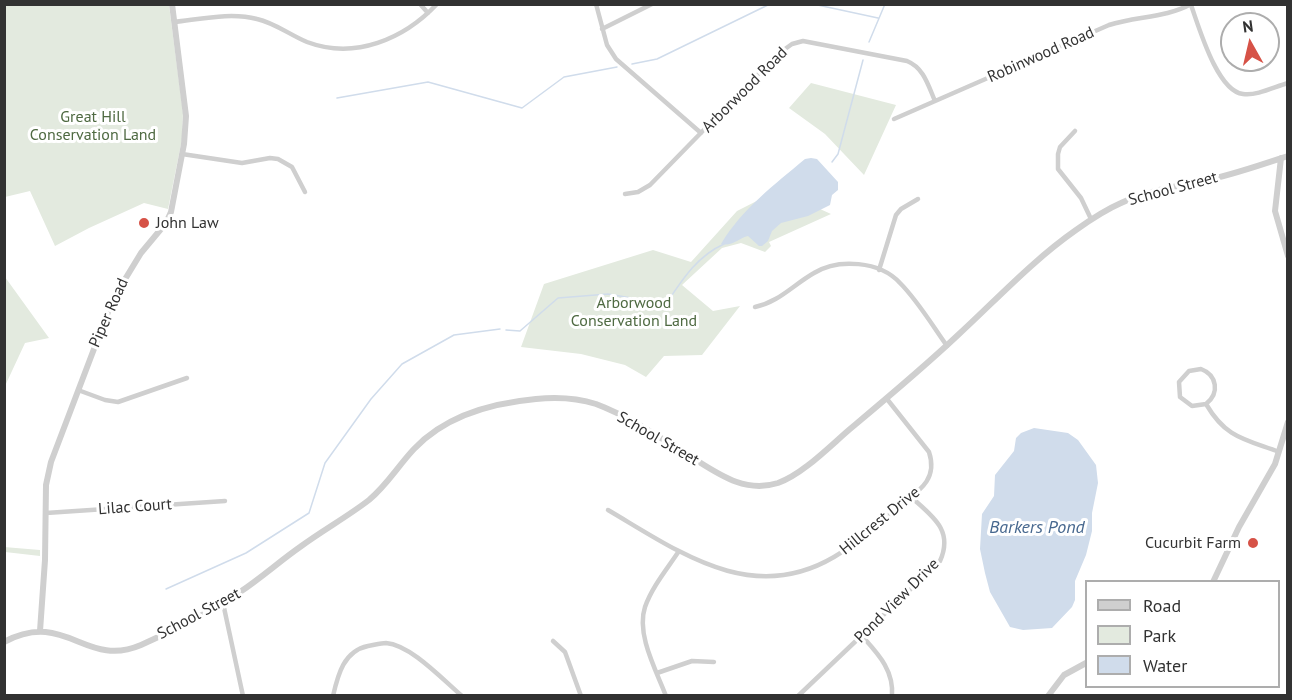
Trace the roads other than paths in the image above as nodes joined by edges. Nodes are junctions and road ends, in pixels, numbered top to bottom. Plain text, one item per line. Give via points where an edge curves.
1 (172, 4) edge
2 (420, 4) edge
3 (437, 4) edge
4 (596, 4) edge
5 (652, 4) edge
6 (1191, 5) edge
7 (428, 14) junction
8 (174, 22) junction
9 (602, 29) junction
10 (1287, 82) edge
11 (935, 101) junction
12 (894, 119) dead end
13 (1076, 131) dead end
14 (701, 133) junction
15 (182, 154) junction
16 (1284, 157) edge
17 (305, 192) dead end
18 (625, 194) dead end
19 (918, 199) dead end
20 (1091, 219) junction
21 (1287, 256) edge
22 (879, 270) junction
23 (755, 307) dead end
24 (947, 346) junction
25 (187, 378) dead end
26 (78, 390) junction
27 (887, 399) junction
28 (1206, 404) junction
29 (1287, 422) edge
30 (1279, 452) junction
31 (911, 497) junction
32 (225, 501) dead end
33 (608, 510) dead end
34 (46, 513) junction
35 (679, 552) junction
36 (1214, 580) edge
37 (224, 603) junction
38 (40, 631) junction
39 (861, 636) junction
40 (553, 641) dead end
41 (4, 642) edge
42 (714, 662) dead end
43 (1085, 664) edge
44 (657, 673) junction
45 (243, 696) edge
46 (333, 696) edge
47 (462, 696) edge
48 (580, 696) edge
49 (666, 696) edge
50 (798, 696) edge
51 (892, 696) edge
52 (1048, 696) edge

1 - 8 street, Piper Road
2 - 7 street
3 - 7 street
4 - 9 street
5 - 9 street
6 - 10 street via 1217,70 1236,93 1245,95
6 - 11 street, Robinwood Road via 1173,13 1109,25
7 - 8 street via 393,38 356,48 324,47 257,19
8 - 15 street, Piper Road via 185,106
9 - 14 street via 616,59
11 - 12 street, Robinwood Road
11 - 14 street, Arborwood Road via 922,72 911,63 803,40 782,50
13 - 20 street via 1060,147 1058,169 1081,198
14 - 18 street, Arborwood Road via 650,186
15 - 17 street via 242,163 278,159 292,167
15 - 26 street, Piper Road via 169,218 117,291
16 - 20 street, School Street via 1142,195
16 - 21 street via 1275,211
19 - 22 street via 896,215
20 - 24 street, School Street
22 - 23 street via 847,264 819,270 779,299
22 - 24 street via 899,281
24 - 27 street, School Street
25 - 26 street via 118,402
26 - 34 street, Piper Road via 49,469
27 - 31 street, Hillcrest Drive via 932,460 930,477
27 - 37 street, School Street via 791,476 758,486 725,478 633,423 585,401 534,399 460,417 420,443 371,498
28 - 28 street via 1215,392 1214,380 1203,370 1189,371 1179,382 1180,397 1192,406
28 - 30 street via 1218,423 1231,433
29 - 30 street
30 - 36 street
31 - 35 street, Hillcrest Drive via 835,557 792,573 736,573
31 - 39 street, Pond View Drive via 943,530 943,555
32 - 34 street, Lilac Court
33 - 35 street, Hillcrest Drive
34 - 38 street, Piper Road
35 - 44 street via 655,586 643,616
37 - 38 street, School Street via 141,645 117,652
37 - 45 street
38 - 41 street, School Street
39 - 50 street, Pond View Drive
39 - 51 street via 886,665
40 - 48 street via 565,652
42 - 44 street via 692,661
43 - 52 street via 1064,675
44 - 49 street
46 - 47 street via 341,668 351,654 362,647 386,643 415,657

